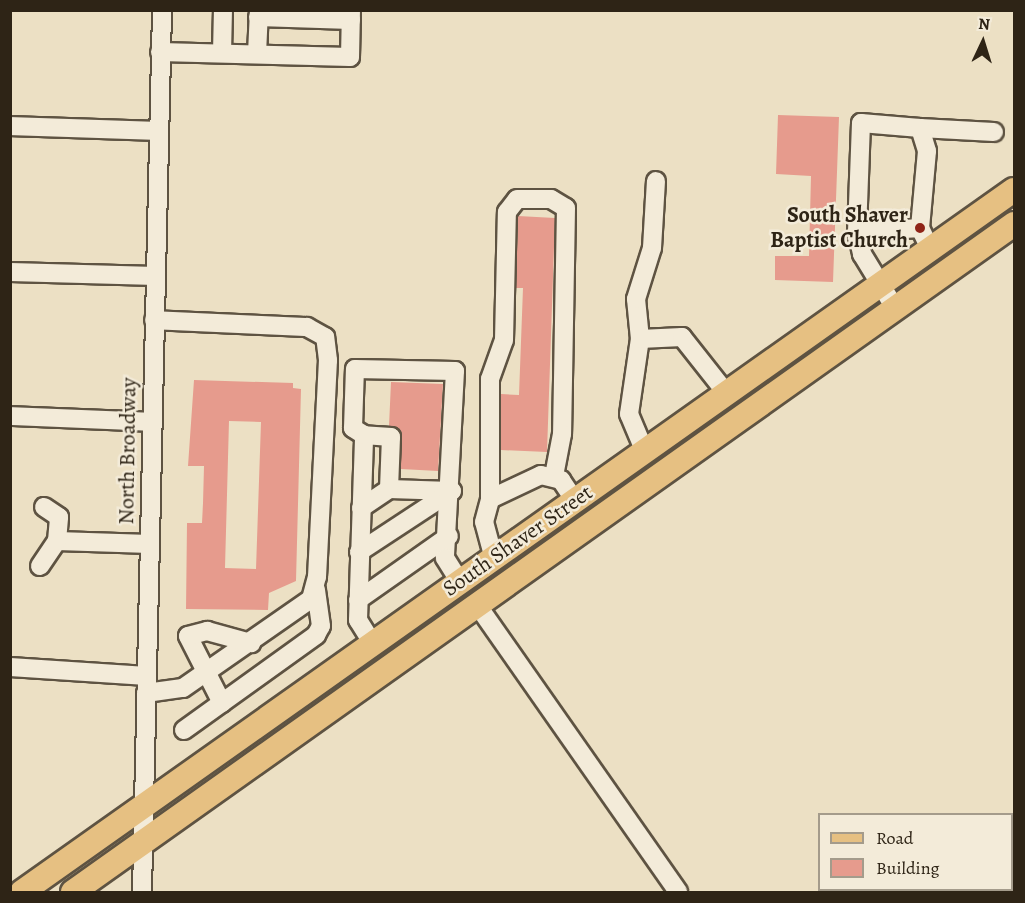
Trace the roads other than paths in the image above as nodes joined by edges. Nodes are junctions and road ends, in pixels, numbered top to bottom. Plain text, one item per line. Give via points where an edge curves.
1 (162, 10) edge
2 (223, 10) edge
3 (259, 14) edge
4 (308, 15) edge
5 (351, 15) edge
6 (160, 52) junction
7 (222, 54) junction
8 (257, 54) junction
9 (10, 126) edge
10 (920, 128) junction
11 (158, 131) junction
12 (994, 132) dead end
13 (656, 181) dead end
14 (1014, 190) edge
15 (1014, 224) edge
16 (920, 228) junction
17 (857, 232) junction
18 (931, 251) junction
19 (10, 272) edge
20 (156, 276) junction
21 (879, 287) junction
22 (895, 308) junction
23 (154, 320) junction
24 (640, 339) junction
25 (728, 394) junction
26 (10, 416) edge
27 (742, 417) junction
28 (152, 422) junction
29 (364, 435) junction
30 (645, 452) junction
31 (554, 476) junction
32 (389, 489) junction
33 (452, 491) junction
34 (490, 499) junction
35 (575, 501) junction
36 (44, 507) dead end
37 (361, 508) junction
38 (591, 526) junction
39 (449, 536) junction
40 (57, 541) junction
41 (150, 544) junction
42 (359, 552) junction
43 (494, 559) junction
44 (40, 566) dead end
45 (460, 582) junction
46 (316, 589) junction
47 (358, 600) junction
48 (478, 606) junction
49 (251, 643) junction
50 (373, 644) junction
51 (10, 667) edge
52 (205, 673) junction
53 (147, 685) junction
54 (222, 703) junction
55 (184, 730) dead end
56 (143, 805) junction
57 (143, 842) junction
58 (22, 892) edge
59 (73, 892) edge
60 (142, 892) edge
61 (678, 892) edge

1 - 6 street, North Broadway
2 - 7 street
3 - 4 street
3 - 8 street
4 - 5 street
5 - 8 street via 350,57
6 - 7 street
6 - 11 street, North Broadway
7 - 8 street
9 - 11 street
10 - 12 street
10 - 16 street via 927,151
10 - 17 street via 861,123
11 - 20 street, North Broadway
13 - 24 street via 652,248 636,299
14 - 18 main road, South Shaver Street
15 - 22 main road, South Shaver Street
16 - 17 street
16 - 18 street
17 - 21 street
18 - 21 main road, South Shaver Street
19 - 20 street
20 - 23 street, North Broadway
21 - 22 street
21 - 25 main road, South Shaver Street
22 - 27 main road, South Shaver Street
23 - 28 street, North Broadway
23 - 46 street via 307,327 325,337
24 - 25 street via 682,337
24 - 30 street via 629,414
25 - 27 main road
25 - 30 main road, South Shaver Street
26 - 28 street
27 - 38 main road, South Shaver Street
28 - 41 street, North Broadway
29 - 32 street via 391,437
29 - 33 street via 353,428 355,369 455,371
29 - 37 street
30 - 35 main road, South Shaver Street
31 - 34 street via 542,475
31 - 34 street via 562,434 566,208 551,199 517,199 507,212 504,340 490,379
31 - 35 street
32 - 33 street
32 - 37 street
33 - 39 street
33 - 42 street
34 - 43 street via 484,522
35 - 38 main road
35 - 43 main road, South Shaver Street
36 - 40 street via 59,517
37 - 42 street
38 - 48 main road, South Shaver Street
39 - 45 street via 445,558
39 - 47 street
40 - 41 street
40 - 44 street
41 - 53 street, North Broadway
42 - 47 street
43 - 45 main road, South Shaver Street
45 - 48 main road
45 - 50 main road, South Shaver Street
46 - 49 street via 300,610
46 - 54 street via 321,627 316,635
47 - 50 street via 358,620
48 - 57 main road, South Shaver Street
48 - 61 street
49 - 52 street
49 - 52 street via 190,633 189,645
50 - 56 main road, South Shaver Street
51 - 53 street
52 - 53 street via 183,688
52 - 54 street
53 - 56 street, North Broadway
54 - 55 street
56 - 57 street, North Broadway
56 - 58 main road, South Shaver Street
57 - 59 main road, South Shaver Street
57 - 60 street, North Broadway

